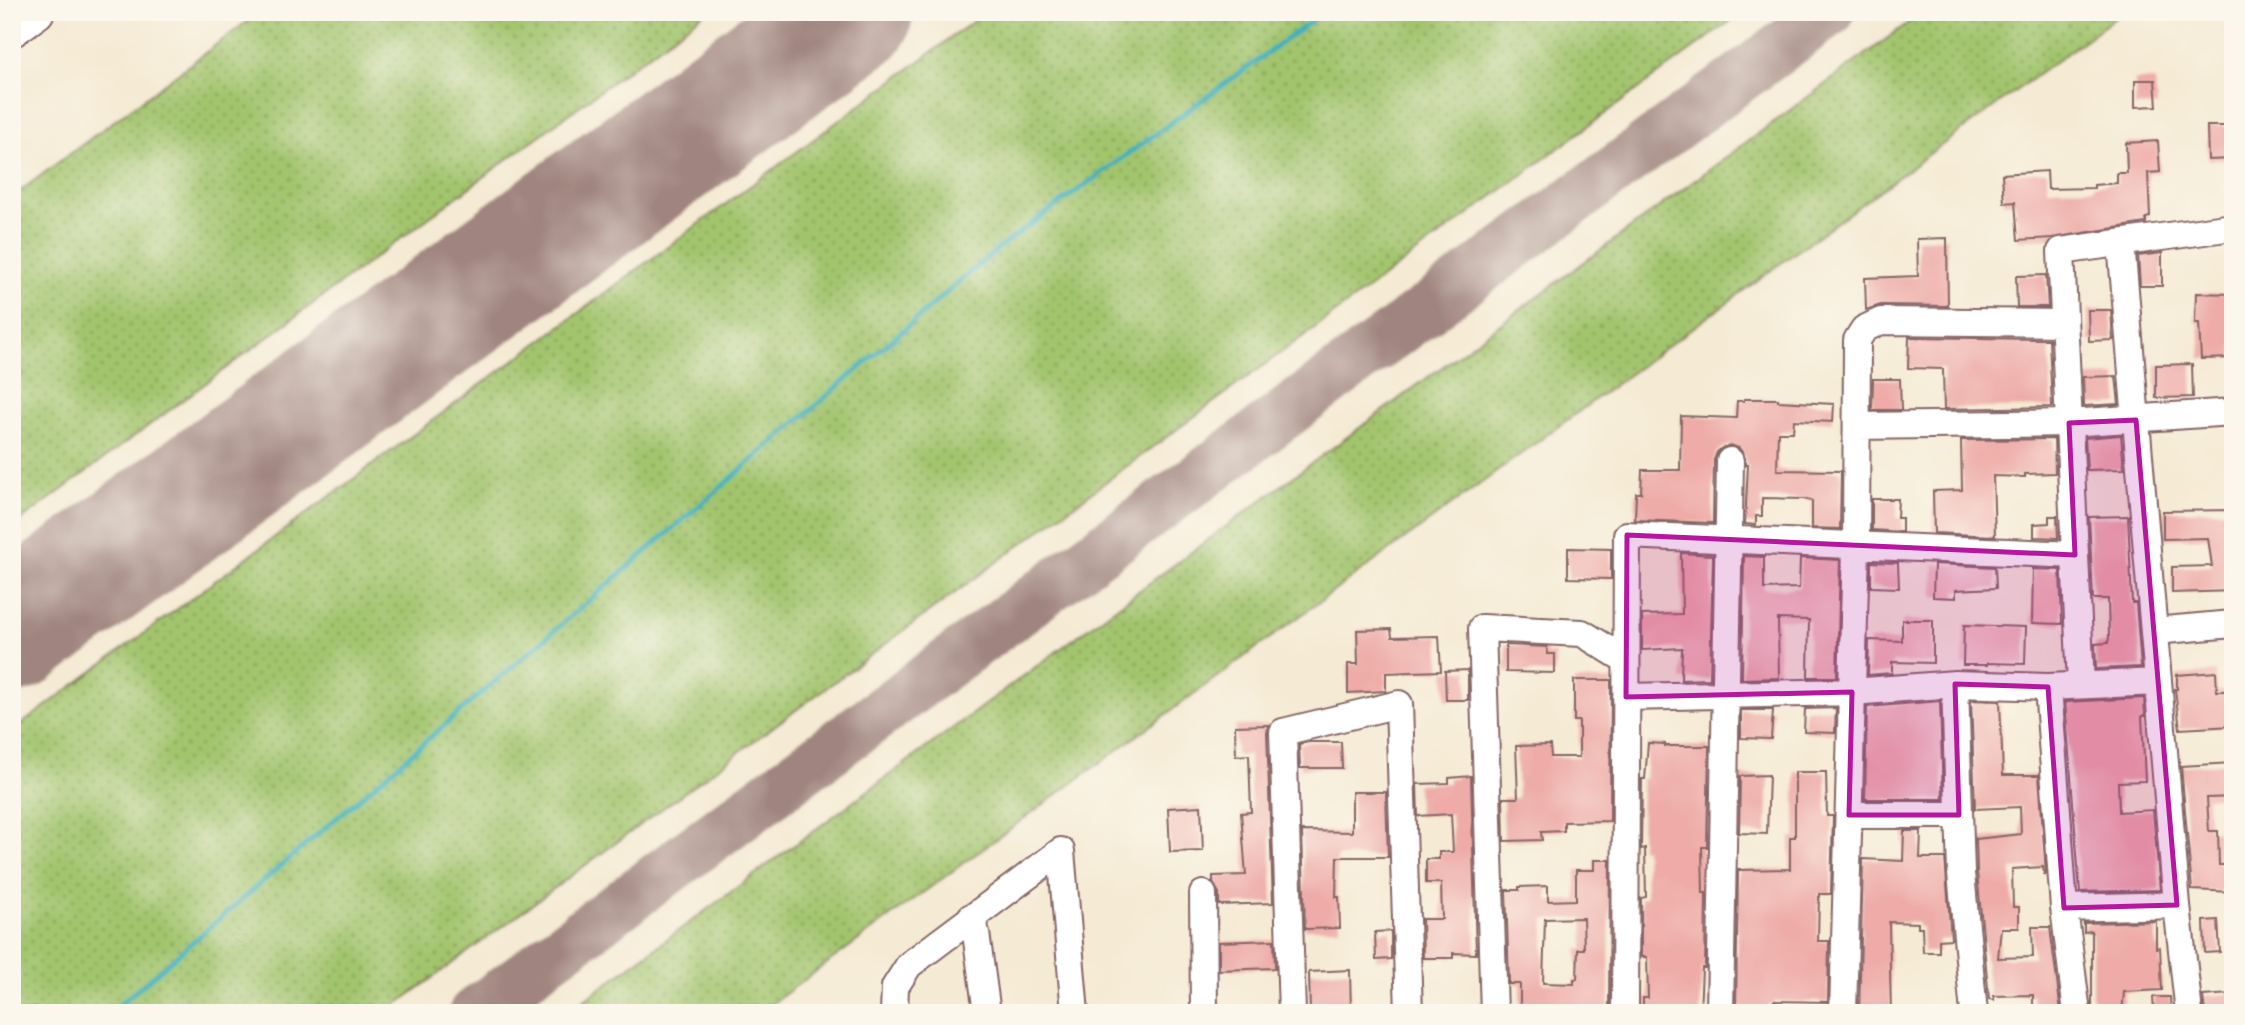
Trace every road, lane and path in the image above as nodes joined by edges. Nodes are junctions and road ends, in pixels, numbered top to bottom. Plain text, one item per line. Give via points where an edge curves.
1 (37, 12) edge
2 (12, 30) edge
3 (2233, 227) edge
4 (2121, 243) junction
5 (2064, 323) junction
6 (2233, 412) edge
7 (2136, 420) junction
8 (2069, 423) junction
9 (1857, 426) junction
10 (1730, 461) dead end
11 (1729, 540) junction
12 (1856, 547) junction
13 (2075, 555) junction
14 (2233, 624) edge
15 (2154, 631) junction
16 (1626, 660) junction
17 (2158, 682) junction
18 (1955, 684) junction
19 (2081, 685) junction
20 (2048, 687) junction
21 (1852, 692) junction
22 (1726, 695) junction
23 (1626, 697) junction
24 (1959, 814) junction
25 (1849, 815) junction
26 (1203, 894) dead end
27 (2177, 905) junction
28 (2064, 908) junction
29 (971, 917) junction
30 (894, 1013) edge
31 (987, 1013) edge
32 (1075, 1013) edge
33 (1204, 1013) edge
34 (1292, 1013) edge
35 (1409, 1013) edge
36 (1494, 1013) edge
37 (1626, 1013) edge
38 (1720, 1013) edge
39 (1843, 1013) edge
40 (1974, 1013) edge
41 (2077, 1013) edge
42 (2189, 1013) edge

1 - 2 main road
3 - 4 street
4 - 5 street via 2061,251
4 - 7 street
5 - 8 street
5 - 9 street via 1872,324 1860,334 1855,347
6 - 7 street
7 - 8 street
7 - 15 street
8 - 9 street
8 - 13 street
9 - 12 street
10 - 11 street
11 - 12 street
11 - 16 street via 1627,535
11 - 22 street
12 - 13 street
12 - 21 street
13 - 19 street
14 - 15 street
15 - 17 street
16 - 23 street
16 - 36 street via 1583,633 1482,628
17 - 19 street
17 - 27 street
18 - 20 street
18 - 21 street
18 - 24 street
19 - 20 street
20 - 28 street
21 - 22 street
21 - 25 street
22 - 23 street
22 - 38 street
23 - 37 street
24 - 25 street
24 - 40 street
25 - 39 street
26 - 33 street
27 - 28 street
27 - 42 street
28 - 41 street
29 - 30 street via 903,972 893,996
29 - 31 street
29 - 32 street via 1061,850
34 - 35 street via 1283,732 1399,704

